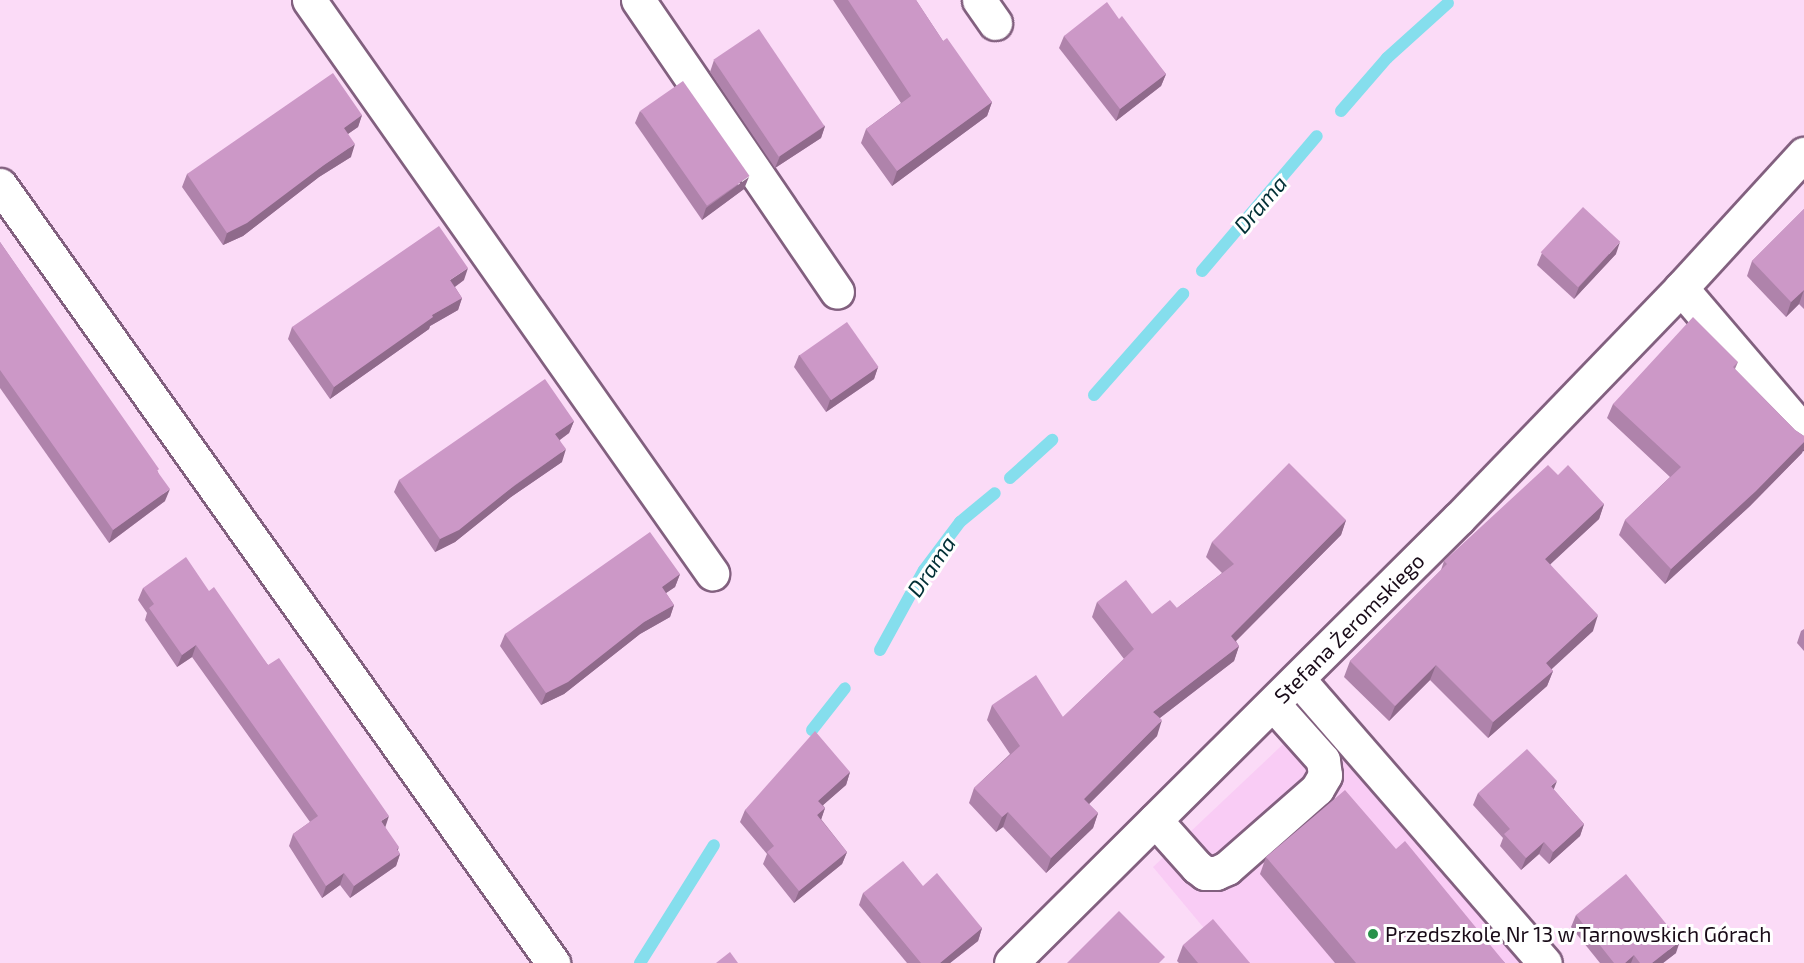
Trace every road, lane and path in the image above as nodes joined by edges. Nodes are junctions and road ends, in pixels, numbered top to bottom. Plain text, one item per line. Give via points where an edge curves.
1 (309, 0) edge
2 (638, 0) edge
3 (1804, 154) edge
4 (0, 185) edge
5 (1681, 288) junction
6 (837, 291) dead end
7 (1804, 432) edge
8 (712, 573) dead end
9 (1298, 679) junction
10 (1273, 704) junction
11 (1155, 820) junction
12 (553, 963) edge
13 (1011, 963) edge
14 (1545, 963) edge

1 - 8 street
2 - 6 street
3 - 5 street, Stefana Żeromskiego
4 - 12 street
5 - 7 street
5 - 9 street, Stefana Żeromskiego via 1460,518
9 - 10 street, Stefana Żeromskiego
9 - 14 street
10 - 11 street, Stefana Żeromskiego
10 - 11 street via 1323,760 1325,775 1317,789 1227,868 1216,873 1204,873 1197,867
11 - 13 street, Stefana Żeromskiego

